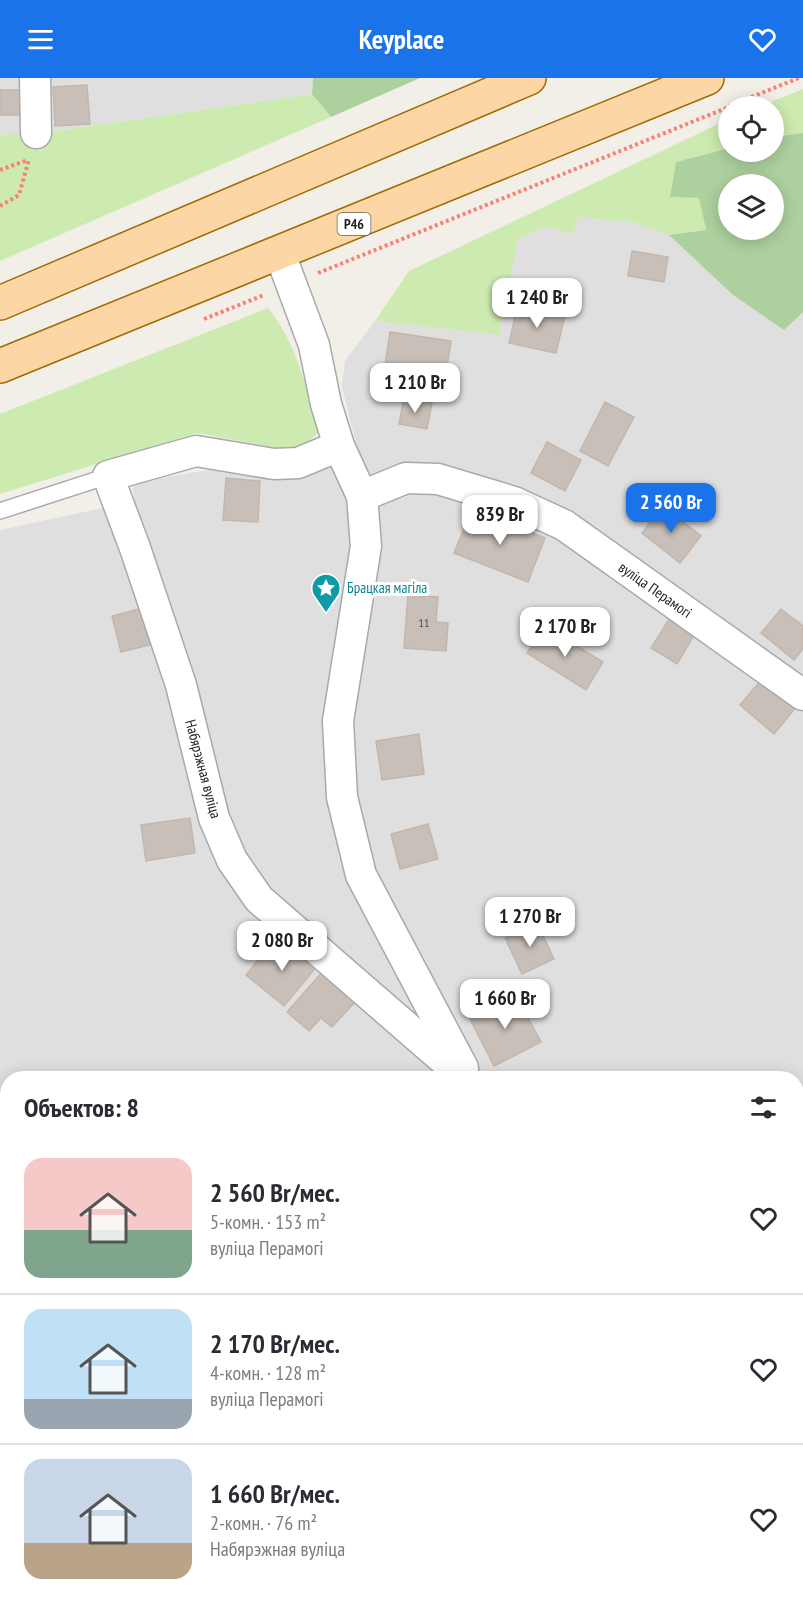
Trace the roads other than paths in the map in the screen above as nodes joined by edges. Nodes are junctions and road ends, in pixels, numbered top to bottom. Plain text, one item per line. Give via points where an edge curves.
1 (35, 78) edge
2 (529, 78) edge
3 (707, 78) edge
4 (32, 147) road end
5 (280, 254) junction
6 (0, 303) edge
7 (0, 366) edge
8 (339, 446) junction
9 (108, 476) junction
10 (362, 496) junction
11 (0, 511) edge
12 (803, 695) edge
13 (459, 1071) edge
14 (463, 1071) edge

1 - 4 street
2 - 6 main road
3 - 5 main road, Р46
5 - 7 main road, Р46
5 - 8 street via 314,345
8 - 9 street via 298,463 274,465 196,451
8 - 10 street
9 - 11 lane
9 - 13 street, Набярэжная вуліца via 181,685 214,818 232,860 259,899
10 - 12 street, вуліца Перамогі via 406,478 438,479 514,502 564,525
10 - 14 street via 366,546 338,721 342,797 361,875

